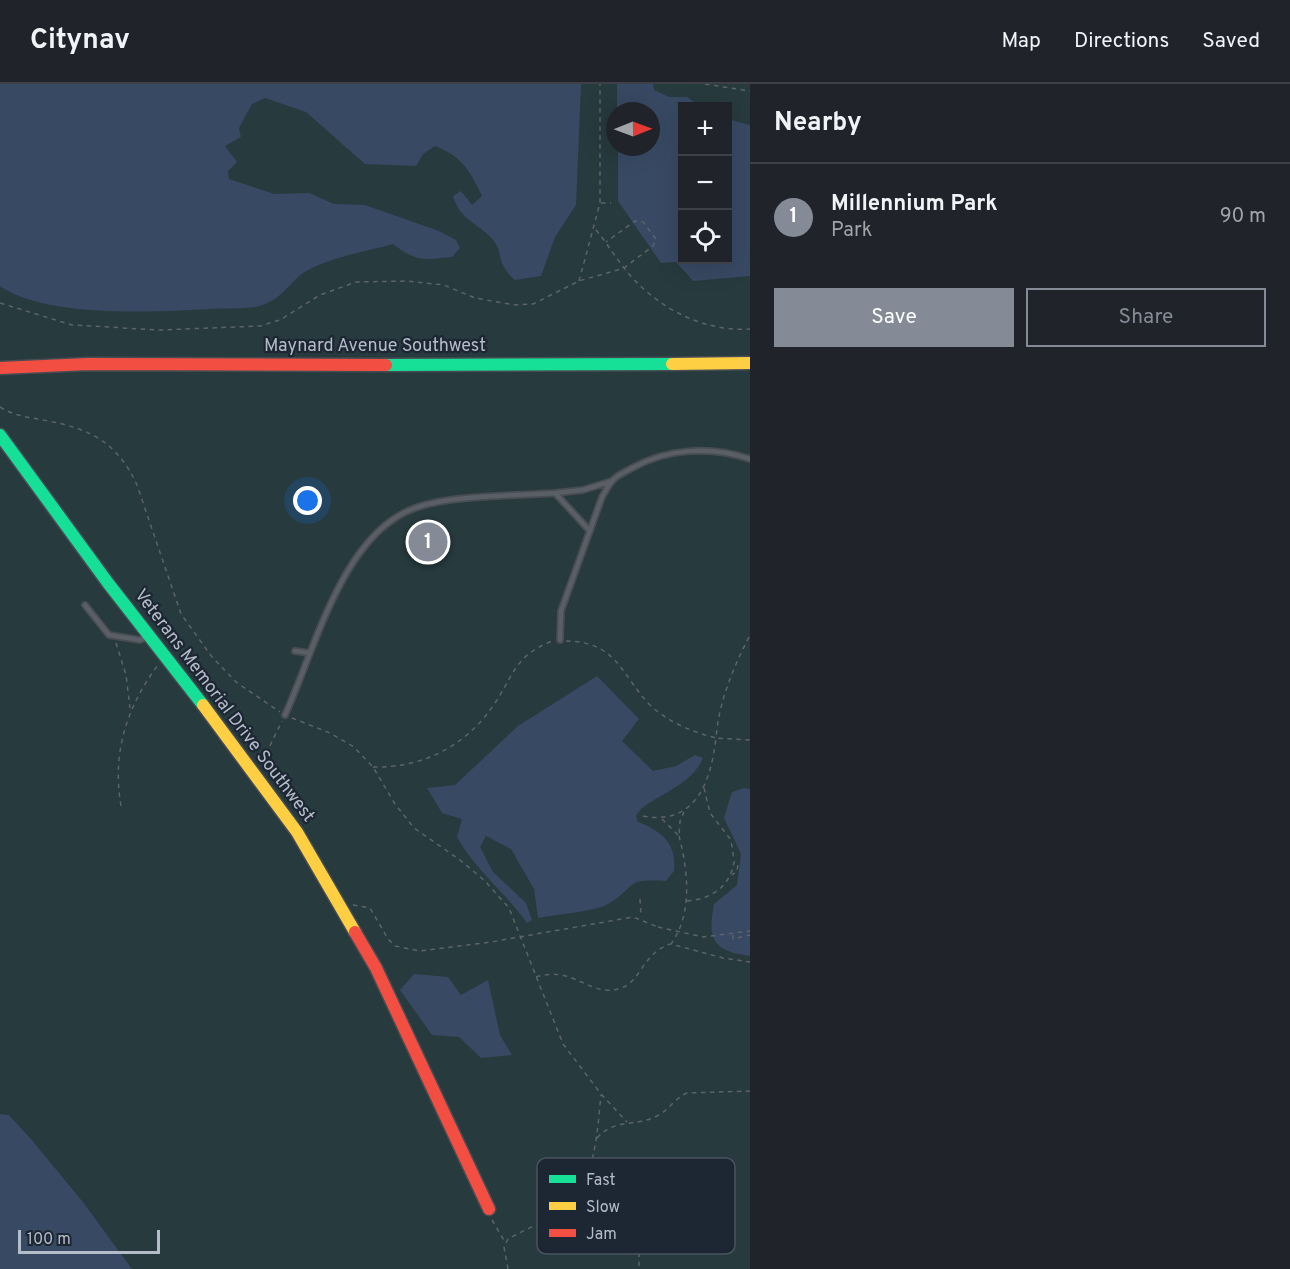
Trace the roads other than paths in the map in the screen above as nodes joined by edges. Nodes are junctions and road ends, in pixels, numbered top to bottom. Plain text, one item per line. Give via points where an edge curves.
1 (750, 363) edge
2 (0, 368) edge
3 (0, 435) edge
4 (750, 459) edge
5 (612, 481) junction
6 (555, 493) junction
7 (590, 531) junction
8 (85, 605) dead end
9 (151, 635) junction
10 (560, 640) road end
11 (295, 651) dead end
12 (310, 653) junction
13 (285, 715) road end
14 (489, 1209) road end

1 - 2 street, Maynard Avenue Southwest via 88,363
3 - 9 street, Veterans Memorial Drive Southwest via 95,566
4 - 5 lane via 720,451 692,450 640,464
5 - 6 lane
5 - 7 lane
6 - 7 lane
6 - 12 lane via 428,505 394,518 369,537 353,560
7 - 10 lane via 561,610
8 - 9 lane via 109,635 140,640
9 - 14 street, Veterans Memorial Drive Southwest via 255,771 340,905 376,968
11 - 12 lane
12 - 13 lane

